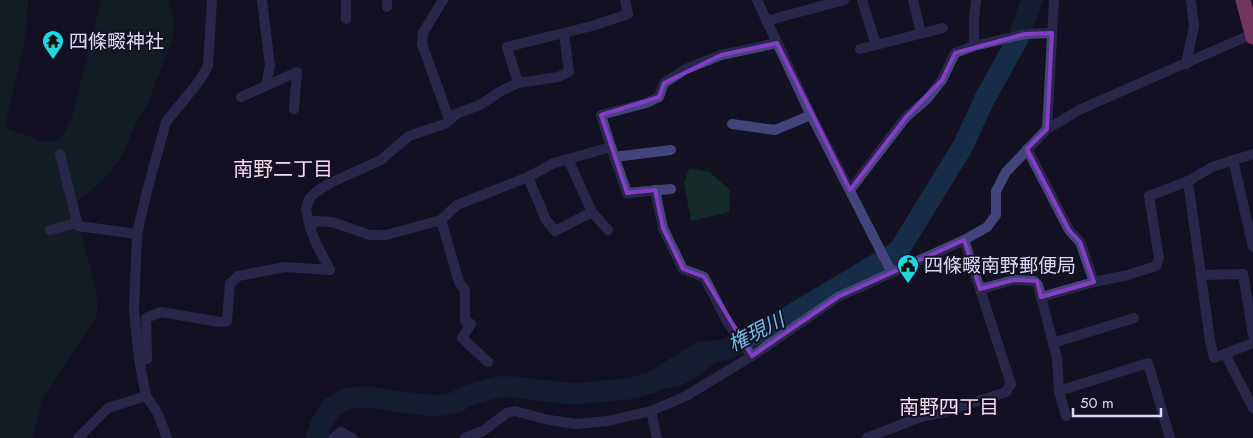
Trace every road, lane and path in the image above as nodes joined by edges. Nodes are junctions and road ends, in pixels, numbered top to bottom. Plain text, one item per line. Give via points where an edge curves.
1 (212, 0) edge
2 (262, 0) edge
3 (346, 0) edge
4 (443, 0) edge
5 (625, 0) edge
6 (757, 0) edge
7 (844, 0) edge
8 (862, 0) edge
9 (912, 0) edge
10 (976, 0) edge
11 (1054, 0) edge
12 (1191, 0) edge
13 (1243, 0) edge
14 (346, 19) dead end
15 (766, 20) junction
16 (943, 28) dead end
17 (564, 33) junction
18 (922, 33) junction
19 (1052, 33) junction
20 (1253, 36) edge
21 (777, 43) junction
22 (876, 45) junction
23 (974, 46) junction
24 (860, 49) dead end
25 (1186, 64) junction
26 (518, 82) junction
27 (266, 86) junction
28 (241, 97) dead end
29 (294, 109) dead end
30 (811, 116) junction
31 (449, 119) junction
32 (732, 124) dead end
33 (1047, 129) junction
34 (1027, 149) junction
35 (671, 150) dead end
36 (612, 152) junction
37 (60, 154) dead end
38 (1253, 154) edge
39 (568, 159) junction
40 (1233, 160) junction
41 (528, 177) junction
42 (1188, 180) junction
43 (671, 189) dead end
44 (655, 190) junction
45 (850, 190) junction
46 (592, 212) junction
47 (441, 220) junction
48 (76, 223) junction
49 (310, 228) junction
50 (50, 230) dead end
51 (608, 230) dead end
52 (137, 234) junction
53 (964, 240) junction
54 (1253, 247) edge
55 (887, 262) junction
56 (1201, 275) junction
57 (1094, 282) junction
58 (980, 289) junction
59 (1041, 297) junction
60 (1134, 318) dead end
61 (1253, 335) edge
62 (1253, 342) edge
63 (1054, 343) junction
64 (1225, 354) junction
65 (752, 356) junction
66 (140, 360) junction
67 (488, 362) dead end
68 (1059, 391) junction
69 (146, 396) junction
70 (1253, 408) edge
71 (651, 411) junction
72 (1066, 416) dead end
73 (470, 437) edge
74 (78, 438) edge
75 (167, 438) edge
76 (334, 438) edge
77 (352, 438) edge
78 (657, 438) edge
79 (867, 438) edge
80 (1170, 438) edge

1 - 52 street via 208,66 166,122
2 - 27 street via 270,65
3 - 14 street
4 - 31 street via 423,33 422,44
5 - 17 street via 628,14
6 - 15 street
7 - 15 street
8 - 22 street
9 - 18 street
10 - 23 street
11 - 19 street
12 - 25 street via 1194,26
13 - 20 highway
15 - 21 street
16 - 18 street
17 - 26 street via 569,72 558,77
17 - 26 street via 507,47
18 - 22 street
19 - 23 street via 1020,35
19 - 33 street
20 - 25 street
21 - 30 street
21 - 36 street via 721,55 664,83 659,97 601,115
22 - 24 street
23 - 45 street via 955,53 942,80 906,117
25 - 33 street via 1081,109
26 - 31 street
27 - 28 street
27 - 29 street via 297,72
30 - 32 street via 775,130
30 - 45 street
31 - 49 street via 445,124 409,136 381,160 316,192 306,209
33 - 34 street
34 - 53 street via 1006,172 996,191 993,221
34 - 57 street via 1069,230 1080,242
35 - 36 street
36 - 39 street
36 - 44 street via 627,193
37 - 48 street
38 - 40 street
39 - 41 street
39 - 46 street
40 - 42 street
40 - 54 street
41 - 46 street via 546,220 555,231
41 - 47 street via 457,205
42 - 56 street
42 - 57 street via 1149,196 1159,258 1156,266
43 - 44 street
44 - 65 street via 663,228 683,269 704,277 728,323
45 - 55 street
46 - 51 street
47 - 49 street via 386,235 370,235 332,222 315,221
47 - 67 street via 459,282 465,290 465,321 471,324 462,338
48 - 50 street
48 - 52 street via 78,226
49 - 66 street via 330,270 286,267 238,276 230,284 227,321 161,312 146,318 147,359
52 - 66 street via 134,310
53 - 55 street
53 - 58 street
55 - 65 street
56 - 61 street via 1243,274
56 - 64 street via 1214,358
57 - 59 street
58 - 59 street via 1014,280 1034,281
58 - 79 street via 1011,384 1006,392 924,416
59 - 63 street
60 - 63 street
62 - 64 street
63 - 68 street
64 - 70 street
65 - 71 street via 686,396
66 - 69 street
68 - 72 street
68 - 80 street via 1148,362
69 - 74 street via 108,408
69 - 75 street via 157,412
71 - 73 street via 608,421 576,424 516,411 507,413 483,432
71 - 78 street
76 - 77 street via 342,432

